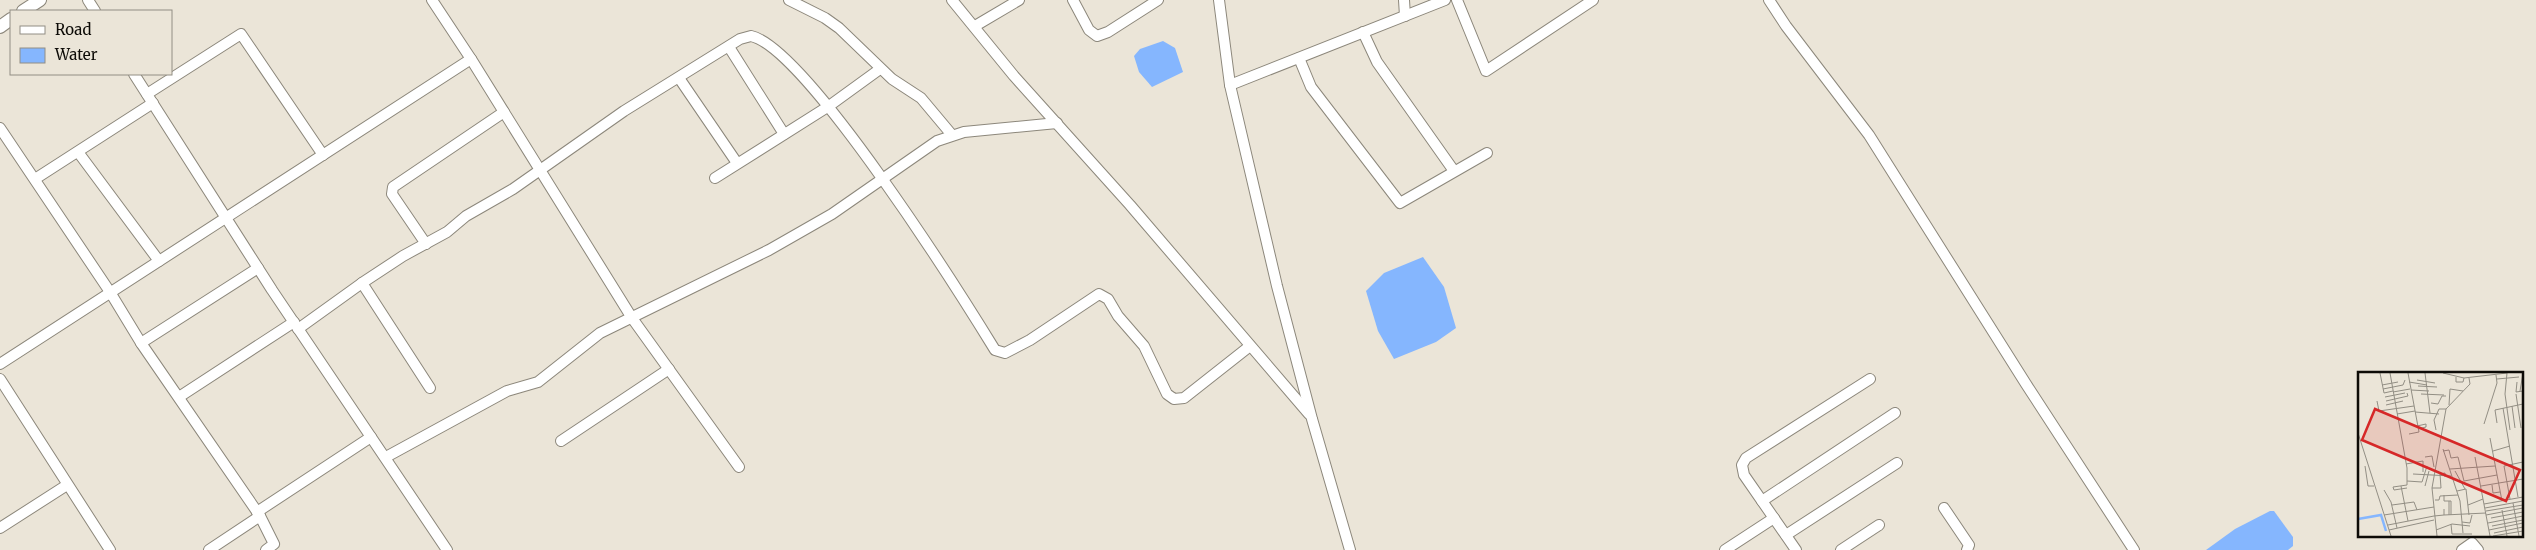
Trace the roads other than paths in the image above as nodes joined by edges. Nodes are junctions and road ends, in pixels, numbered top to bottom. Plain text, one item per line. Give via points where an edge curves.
1 (40, 0) edge
2 (432, 0) edge
3 (789, 0) edge
4 (952, 0) edge
5 (1019, 0) edge
6 (1073, 0) edge
7 (1158, 0) edge
8 (1219, 0) edge
9 (1404, 0) edge
10 (1445, 0) edge
11 (1457, 0) edge
12 (1593, 0) edge
13 (1769, 0) edge
14 (25, 10) edge
15 (1405, 16) junction
16 (975, 26) junction
17 (1363, 32) junction
18 (729, 47) junction
19 (1299, 58) junction
20 (471, 59) junction
21 (880, 69) junction
22 (135, 75) edge
23 (679, 78) junction
24 (1230, 85) junction
25 (150, 99) junction
26 (829, 106) junction
27 (504, 112) junction
28 (1057, 123) junction
29 (0, 128) edge
30 (784, 134) junction
31 (952, 135) junction
32 (78, 152) junction
33 (1487, 153) dead end
34 (324, 155) junction
35 (737, 163) junction
36 (539, 169) junction
37 (1454, 171) junction
38 (715, 178) dead end
39 (35, 179) junction
40 (882, 180) junction
41 (226, 218) junction
42 (426, 244) junction
43 (159, 261) junction
44 (258, 268) junction
45 (362, 283) junction
46 (110, 292) junction
47 (632, 318) junction
48 (296, 326) junction
49 (141, 343) junction
50 (1250, 346) junction
51 (0, 364) edge
52 (669, 370) junction
53 (0, 379) edge
54 (1870, 379) dead end
55 (430, 388) dead end
56 (179, 397) junction
57 (1895, 414) dead end
58 (1312, 419) junction
59 (371, 437) junction
60 (561, 441) dead end
61 (386, 456) junction
62 (1897, 463) dead end
63 (739, 467) dead end
64 (67, 485) junction
65 (1762, 501) junction
66 (1944, 508) dead end
67 (258, 514) junction
68 (1774, 518) junction
69 (1879, 525) dead end
70 (0, 528) edge
71 (1786, 535) junction
72 (110, 550) edge
73 (209, 550) edge
74 (266, 550) edge
75 (447, 550) edge
76 (1350, 550) edge
77 (1725, 550) edge
78 (1796, 550) edge
79 (1840, 550) edge
80 (1967, 550) edge
81 (2134, 550) edge
82 (2462, 550) edge
83 (2478, 550) edge

1 - 14 street
2 - 20 street
3 - 21 street via 839,28
4 - 16 street
5 - 16 street
6 - 7 street via 1089,30 1097,36
8 - 24 street
9 - 15 street
10 - 15 street
11 - 12 street via 1486,71
13 - 81 street via 1869,135
15 - 17 street
16 - 28 street
17 - 19 street
17 - 37 street via 1377,62
18 - 23 street
18 - 26 street via 746,36 760,38
18 - 30 street
19 - 24 street
19 - 37 street via 1311,88 1400,203
20 - 27 street
20 - 34 street
21 - 26 street
21 - 31 street via 921,98
22 - 25 street
23 - 35 street
23 - 36 street
24 - 58 street
25 - 32 street
25 - 34 street via 241,34
25 - 41 street
26 - 30 street
26 - 40 street
27 - 36 street
27 - 42 street via 393,187 392,194
28 - 31 street
28 - 50 street
29 - 39 street
30 - 35 street
31 - 40 street via 937,141
32 - 39 street
32 - 43 street
33 - 37 street
34 - 41 street
35 - 38 street
36 - 42 street
36 - 47 street
39 - 46 street
40 - 47 street via 832,214 768,250
40 - 50 street via 995,350 1004,353 1030,340 1099,294 1108,299 1144,346 1167,394 1174,399 1184,398
41 - 43 street
41 - 44 street
42 - 45 street
43 - 46 street
44 - 48 street
44 - 49 street
45 - 48 street
45 - 55 street
46 - 49 street
46 - 51 street
47 - 52 street
47 - 61 street via 594,337 538,382 507,391
48 - 56 street
48 - 59 street
49 - 56 street
50 - 58 street
52 - 60 street
52 - 63 street
53 - 64 street
54 - 65 street via 1746,458 1742,465 1744,475
56 - 67 street
57 - 65 street
58 - 76 street
59 - 61 street
59 - 67 street
61 - 75 street
62 - 71 street
64 - 70 street
64 - 72 street
65 - 68 street
66 - 80 street via 1969,545
67 - 73 street
67 - 74 street via 274,544
68 - 71 street
68 - 77 street
69 - 79 street
71 - 78 street
82 - 83 street via 2472,543

